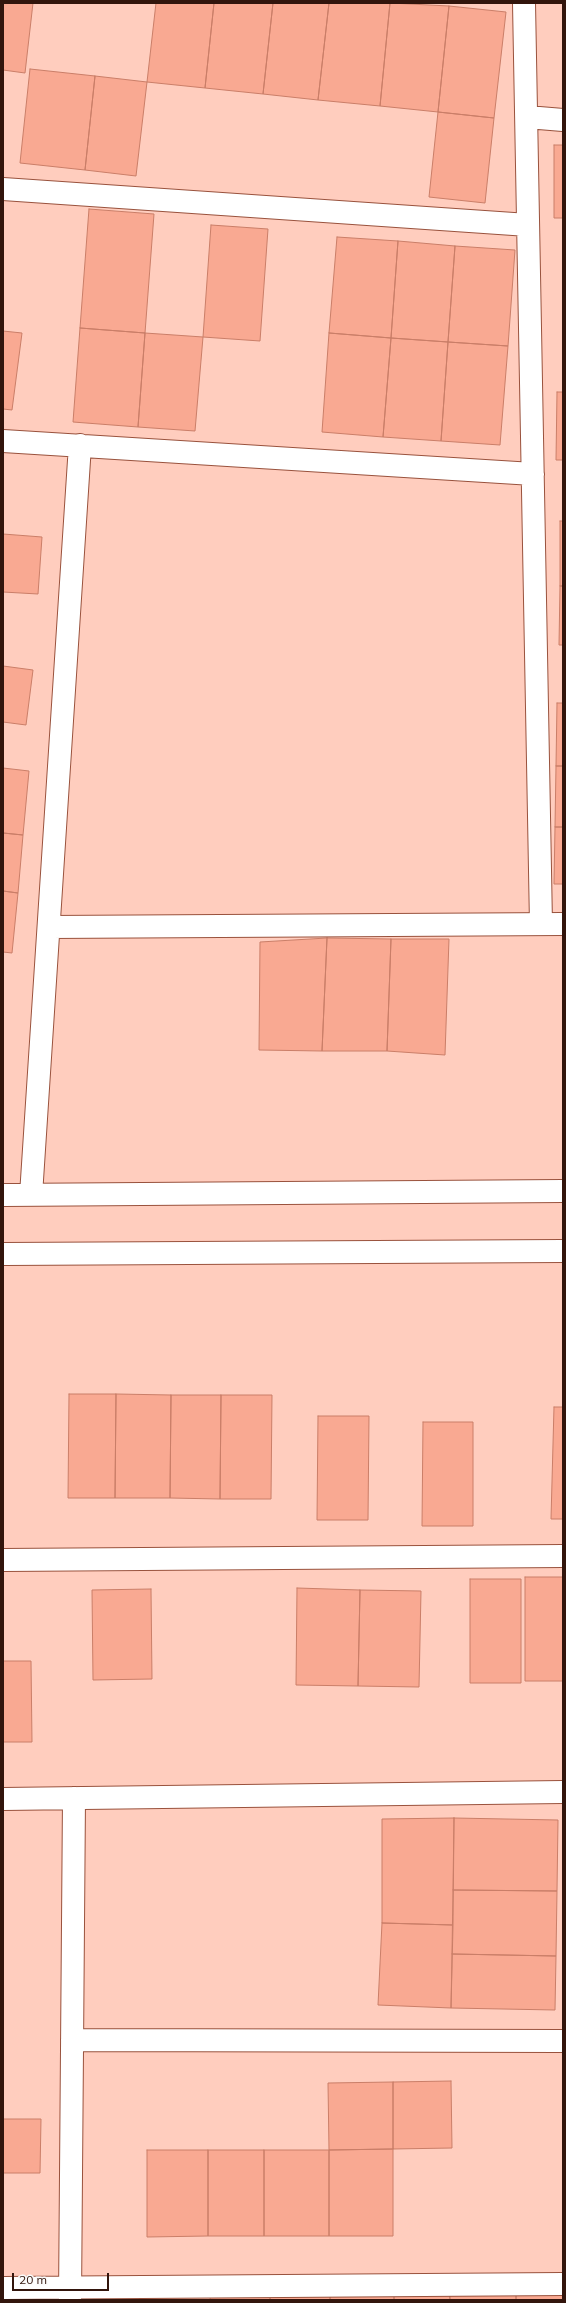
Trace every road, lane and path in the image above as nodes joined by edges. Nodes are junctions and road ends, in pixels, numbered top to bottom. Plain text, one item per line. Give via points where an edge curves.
1 (524, 3) edge
2 (527, 117) junction
3 (563, 120) edge
4 (3, 189) edge
5 (528, 225) junction
6 (3, 441) edge
7 (80, 446) junction
8 (533, 474) junction
9 (541, 924) junction
10 (563, 924) edge
11 (50, 927) junction
12 (563, 1191) edge
13 (3, 1195) edge
14 (31, 1195) junction
15 (563, 1251) edge
16 (3, 1254) edge
17 (563, 1556) edge
18 (3, 1560) edge
19 (563, 1792) edge
20 (74, 1798) junction
21 (3, 1799) edge
22 (72, 2040) junction
23 (563, 2041) edge
24 (563, 2284) edge
25 (3, 2288) edge
26 (70, 2294) edge

1 - 2 street
2 - 3 street
2 - 5 street
4 - 5 street
5 - 8 street
6 - 7 street
7 - 8 street
7 - 11 street
8 - 9 street
9 - 10 street
9 - 11 street
11 - 14 street
12 - 14 street
13 - 14 street
15 - 16 street
17 - 18 street
19 - 20 street
20 - 21 street
20 - 22 street
22 - 23 street
22 - 26 street
24 - 26 street
25 - 26 street

